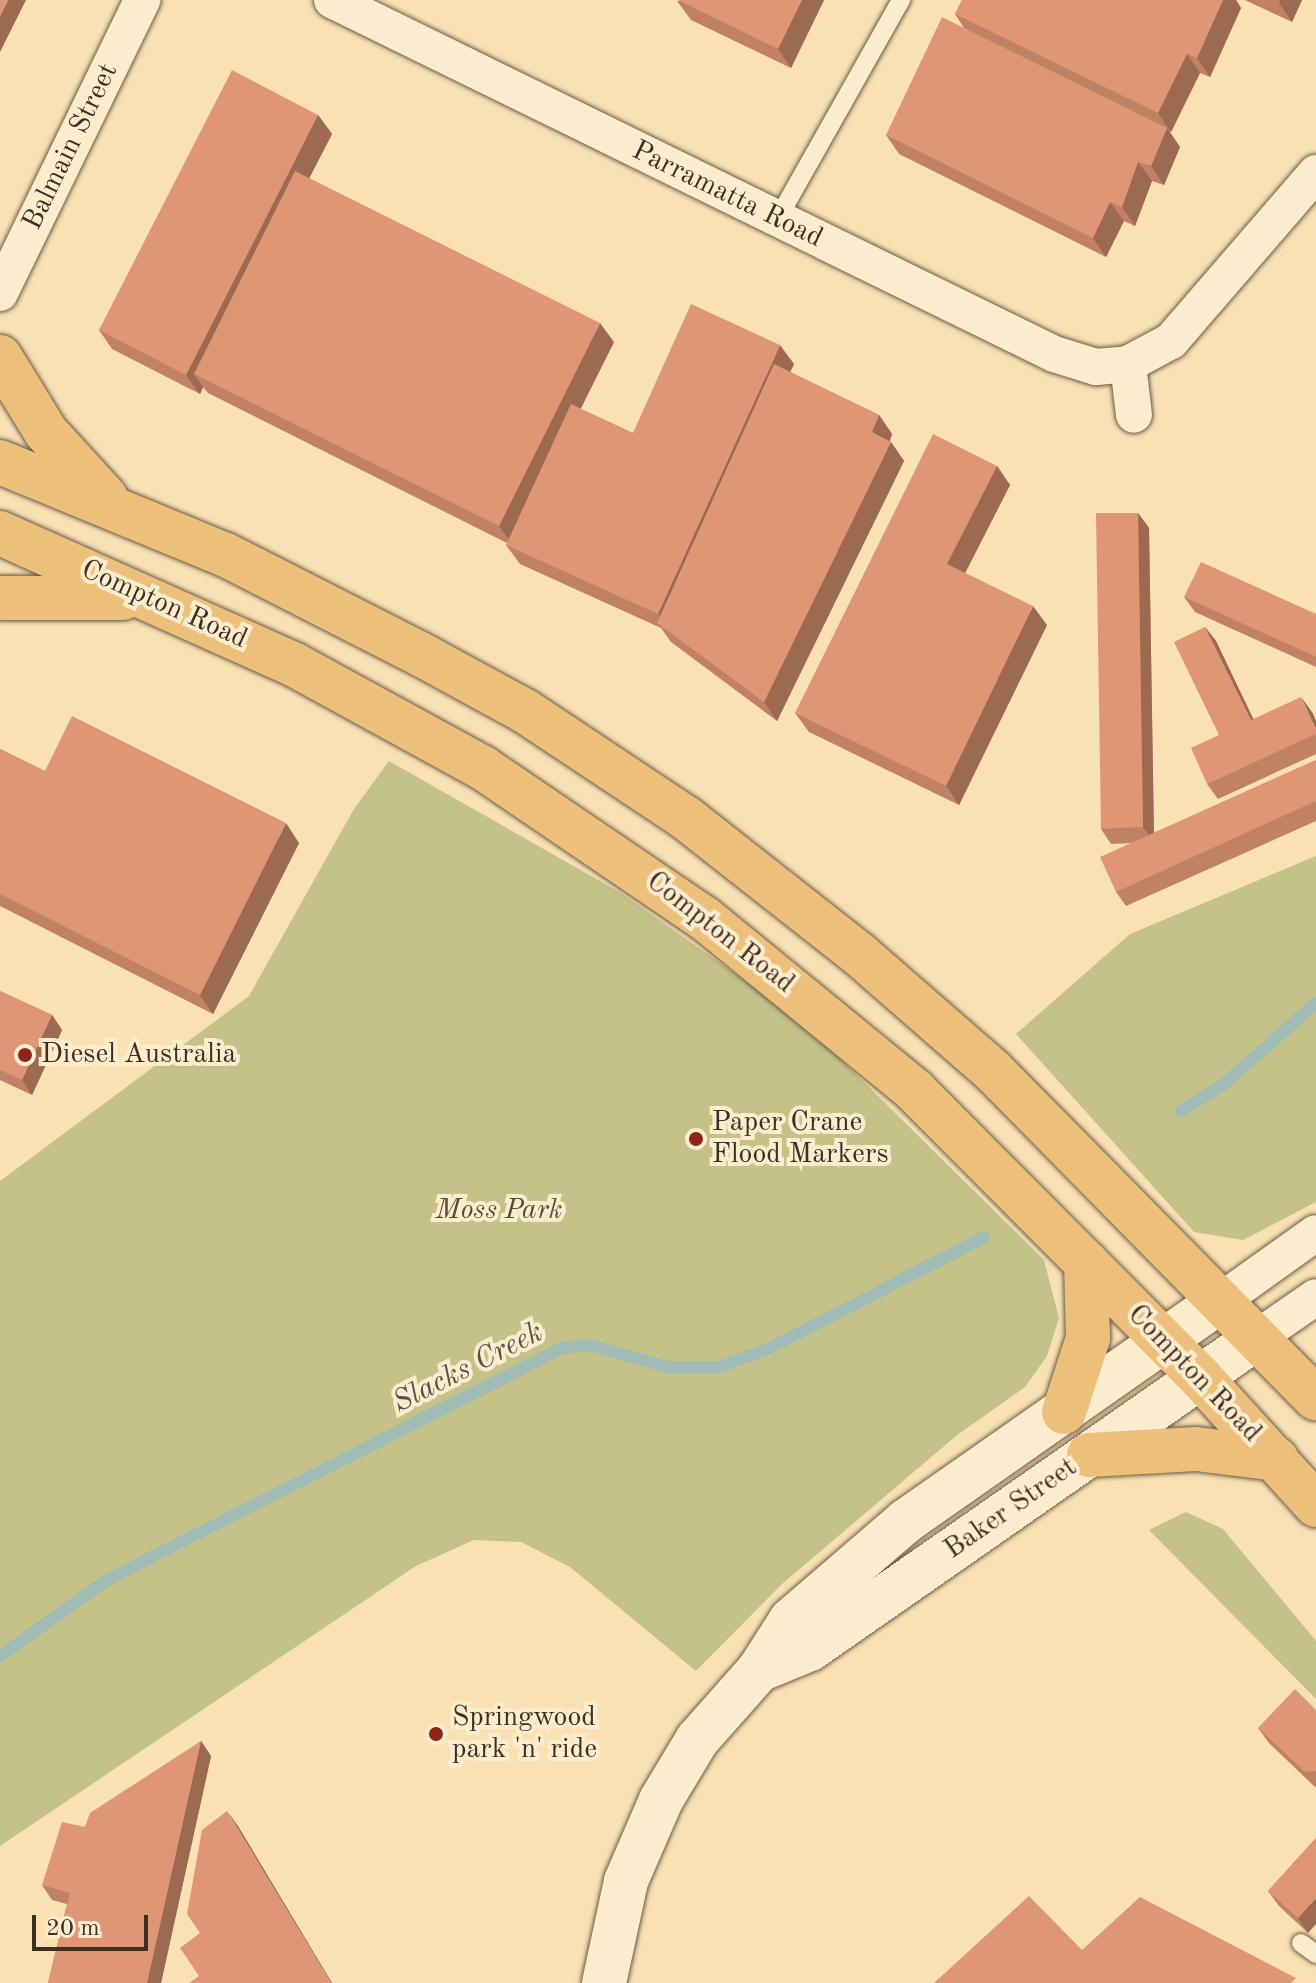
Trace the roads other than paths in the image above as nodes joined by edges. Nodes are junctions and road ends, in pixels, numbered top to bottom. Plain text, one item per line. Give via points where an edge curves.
1 (142, 0) edge
2 (332, 0) edge
3 (901, 0) edge
4 (1316, 173) edge
5 (777, 220) junction
6 (0, 293) edge
7 (0, 357) edge
8 (1128, 364) junction
9 (1134, 415) dead end
10 (0, 462) edge
11 (112, 505) junction
12 (0, 533) edge
13 (0, 598) edge
14 (157, 600) junction
15 (1316, 1233) edge
16 (1086, 1262) junction
17 (1316, 1297) edge
18 (1222, 1300) junction
19 (1258, 1337) junction
20 (1165, 1341) junction
21 (1200, 1377) junction
22 (1316, 1398) edge
23 (1064, 1412) junction
24 (1089, 1455) junction
25 (1276, 1459) junction
26 (1316, 1505) edge
27 (759, 1670) junction
28 (604, 1983) edge

1 - 6 street, Balmain Street
2 - 5 street, Parramatta Road
3 - 5 lane
4 - 8 street, Parramatta Road via 1171,341
5 - 8 street, Parramatta Road via 1054,354 1096,367
7 - 11 main road via 46,432
8 - 9 street
10 - 11 main road
11 - 18 main road via 275,580 525,711 686,818 860,955 993,1071
12 - 14 main road, Compton Road
13 - 14 main road via 63,594
14 - 16 main road, Compton Road via 295,665 483,768 582,830 704,918 857,1042 954,1129
15 - 18 street
16 - 20 main road, Compton Road
16 - 23 main road via 1088,1338
17 - 19 street
18 - 19 main road
18 - 20 street, Baker Street
19 - 21 street, Baker Street
19 - 22 main road
20 - 21 main road, Compton Road
20 - 23 street, Baker Street
21 - 24 street, Baker Street
21 - 25 main road, Compton Road
23 - 27 street, Baker Street via 906,1521 838,1577 791,1620
24 - 25 main road via 1196,1449
24 - 27 street, Baker Street via 810,1649
25 - 26 main road, Compton Road
27 - 28 street, Baker Street via 720,1710 661,1800 626,1881

